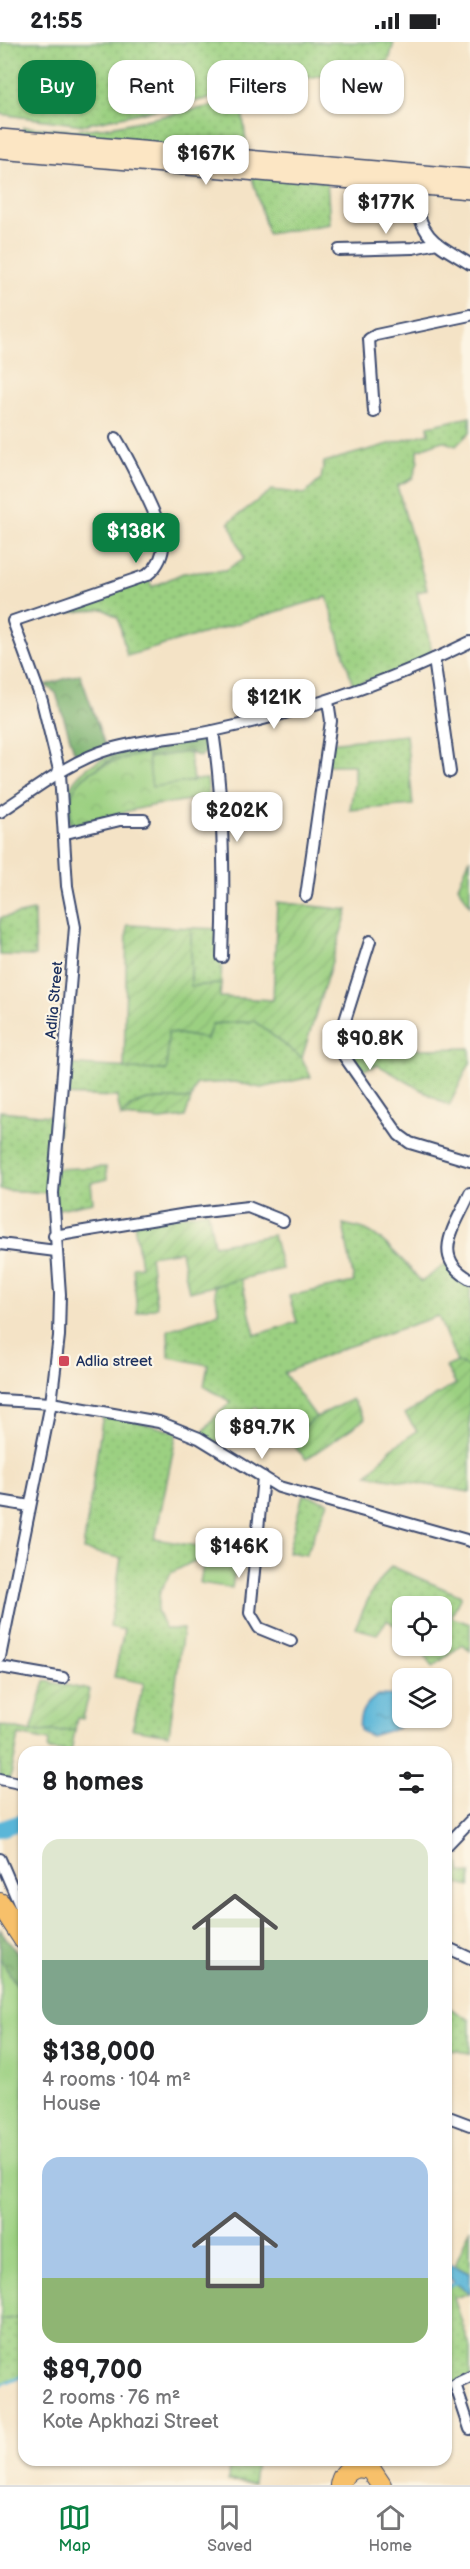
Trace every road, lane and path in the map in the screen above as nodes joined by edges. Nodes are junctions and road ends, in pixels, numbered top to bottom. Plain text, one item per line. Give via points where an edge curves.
1 (0, 137) edge
2 (0, 151) edge
3 (470, 177) edge
4 (470, 191) edge
5 (415, 198) dead end
6 (437, 243) junction
7 (339, 250) dead end
8 (470, 264) edge
9 (470, 315) edge
10 (374, 412) dead end
11 (116, 438) dead end
12 (470, 642) edge
13 (434, 659) junction
14 (328, 700) junction
15 (213, 731) junction
16 (450, 772) dead end
17 (60, 774) junction
18 (0, 812) edge
19 (144, 820) dead end
20 (66, 833) junction
21 (306, 897) dead end
22 (370, 941) dead end
23 (222, 957) dead end
24 (470, 1161) edge
25 (470, 1193) edge
26 (283, 1221) dead end
27 (54, 1236) junction
28 (0, 1244) edge
29 (56, 1251) junction
30 (470, 1279) edge
31 (0, 1400) edge
32 (51, 1403) junction
33 (263, 1477) junction
34 (0, 1501) edge
35 (30, 1506) junction
36 (470, 1541) edge
37 (5, 1611) edge
38 (291, 1641) dead end
39 (0, 1657) edge
40 (0, 1667) edge
41 (63, 1678) dead end
42 (0, 1779) edge
43 (18, 1783) edge
44 (470, 1821) edge
45 (452, 1840) edge
46 (0, 1859) edge
47 (18, 1901) edge
48 (0, 1903) edge
49 (0, 1917) edge
50 (18, 1931) edge
51 (18, 1945) edge
52 (452, 1950) edge
53 (470, 1958) edge
54 (452, 2118) edge
55 (470, 2125) edge
56 (470, 2378) edge
57 (470, 2429) edge
58 (360, 2466) edge
59 (366, 2466) edge
60 (339, 2477) edge
61 (381, 2485) edge

1 - 3 main road
2 - 4 main road
5 - 6 street via 424,231
6 - 7 street via 413,248
6 - 8 street
9 - 10 street via 369,339
11 - 17 street, Adlia Street via 161,530 163,549 156,568 147,575 13,621 42,701
12 - 13 street
13 - 14 street
13 - 16 street
14 - 15 street
14 - 21 street via 331,721
15 - 17 street via 110,749
15 - 23 street via 221,793 225,888
17 - 18 street
17 - 20 street, Adlia Street
19 - 20 street via 120,820
20 - 27 street, Adlia Street via 67,886 75,927 53,1192
22 - 24 street via 338,1046 399,1135 410,1143
25 - 30 street via 446,1250 449,1262
26 - 27 street via 248,1207
27 - 29 street, Adlia Street
28 - 29 street
29 - 32 street, Adlia Street via 60,1294
31 - 32 street
32 - 33 street via 159,1422 199,1438
32 - 35 street, Adlia Street
33 - 36 street via 328,1502
33 - 38 street via 250,1613 259,1628
34 - 35 street
35 - 37 street, Adlia Street
37 - 39 street, Adlia Street
40 - 41 street
42 - 43 street
44 - 45 street
46 - 47 street
48 - 50 highway
49 - 51 highway
52 - 53 street
54 - 55 street
56 - 57 street via 455,2384
58 - 60 highway
59 - 61 highway via 377,2475

